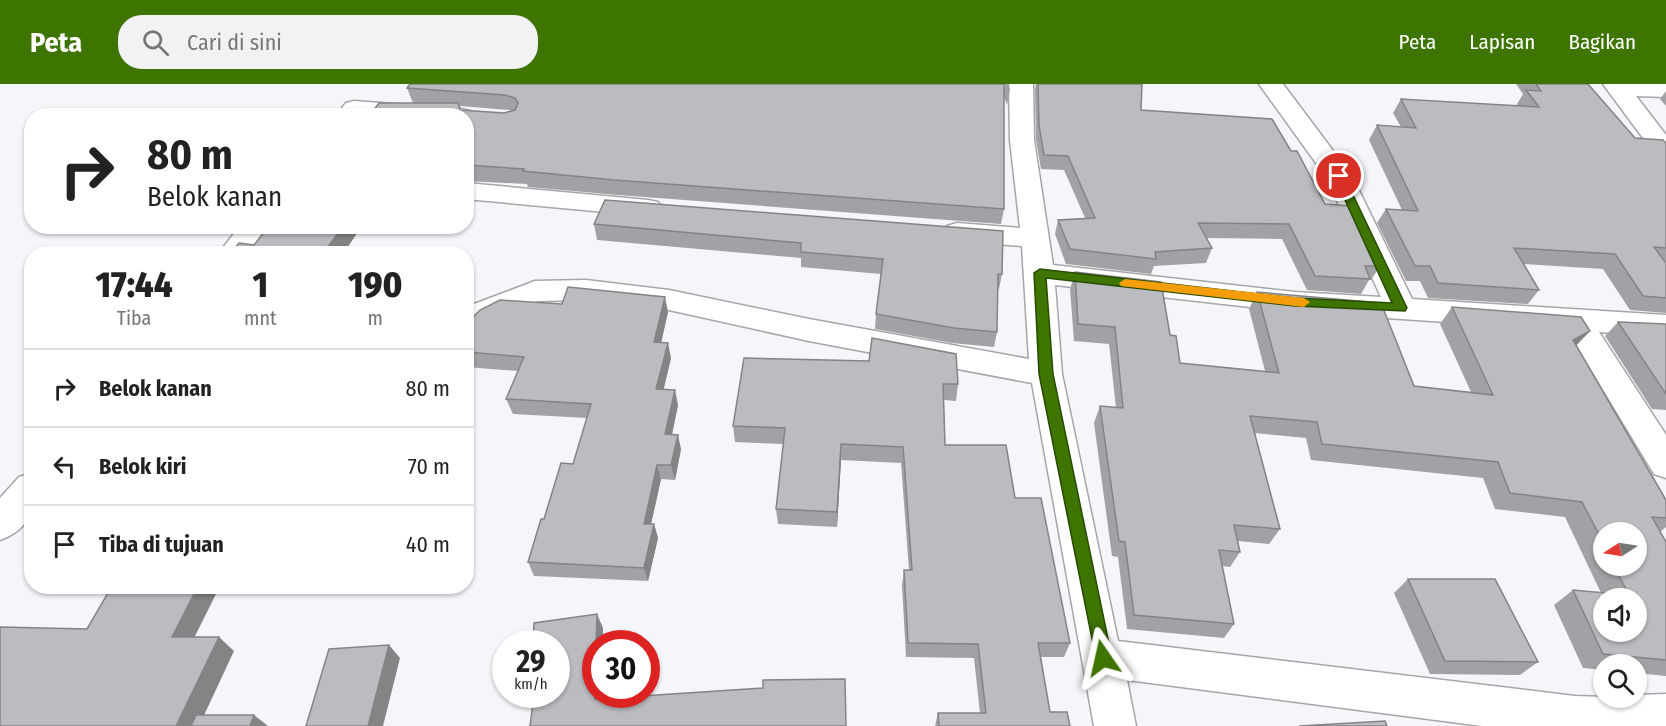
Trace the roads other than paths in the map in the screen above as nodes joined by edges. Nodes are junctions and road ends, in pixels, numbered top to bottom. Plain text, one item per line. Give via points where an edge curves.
1 (373, 84) edge
2 (1021, 84) edge
3 (1271, 84) edge
4 (1616, 86) edge
5 (1666, 90) edge
6 (354, 108) edge
7 (1666, 152) edge
8 (474, 192) edge
9 (670, 210) edge
10 (928, 230) edge
11 (248, 234) edge
12 (1033, 238) junction
13 (239, 246) edge
14 (1040, 273) junction
15 (1401, 308) junction
16 (474, 316) edge
17 (1575, 319) junction
18 (1666, 326) edge
19 (1046, 374) junction
20 (1666, 464) edge
21 (24, 496) edge
22 (0, 524) edge
23 (1103, 658) junction
24 (1666, 715) edge
25 (1578, 722) edge
26 (1115, 726) edge

1 - 6 street
2 - 12 street via 1022,140
3 - 15 street via 1339,176
4 - 5 street
4 - 7 street
8 - 9 street
10 - 12 street
11 - 13 street
12 - 14 street
14 - 15 street via 1295,302
14 - 19 street
15 - 17 street
16 - 19 street via 535,291 586,290 669,300
17 - 18 street
17 - 20 street
19 - 23 street
21 - 22 street
23 - 25 street
23 - 26 street
24 - 25 street

